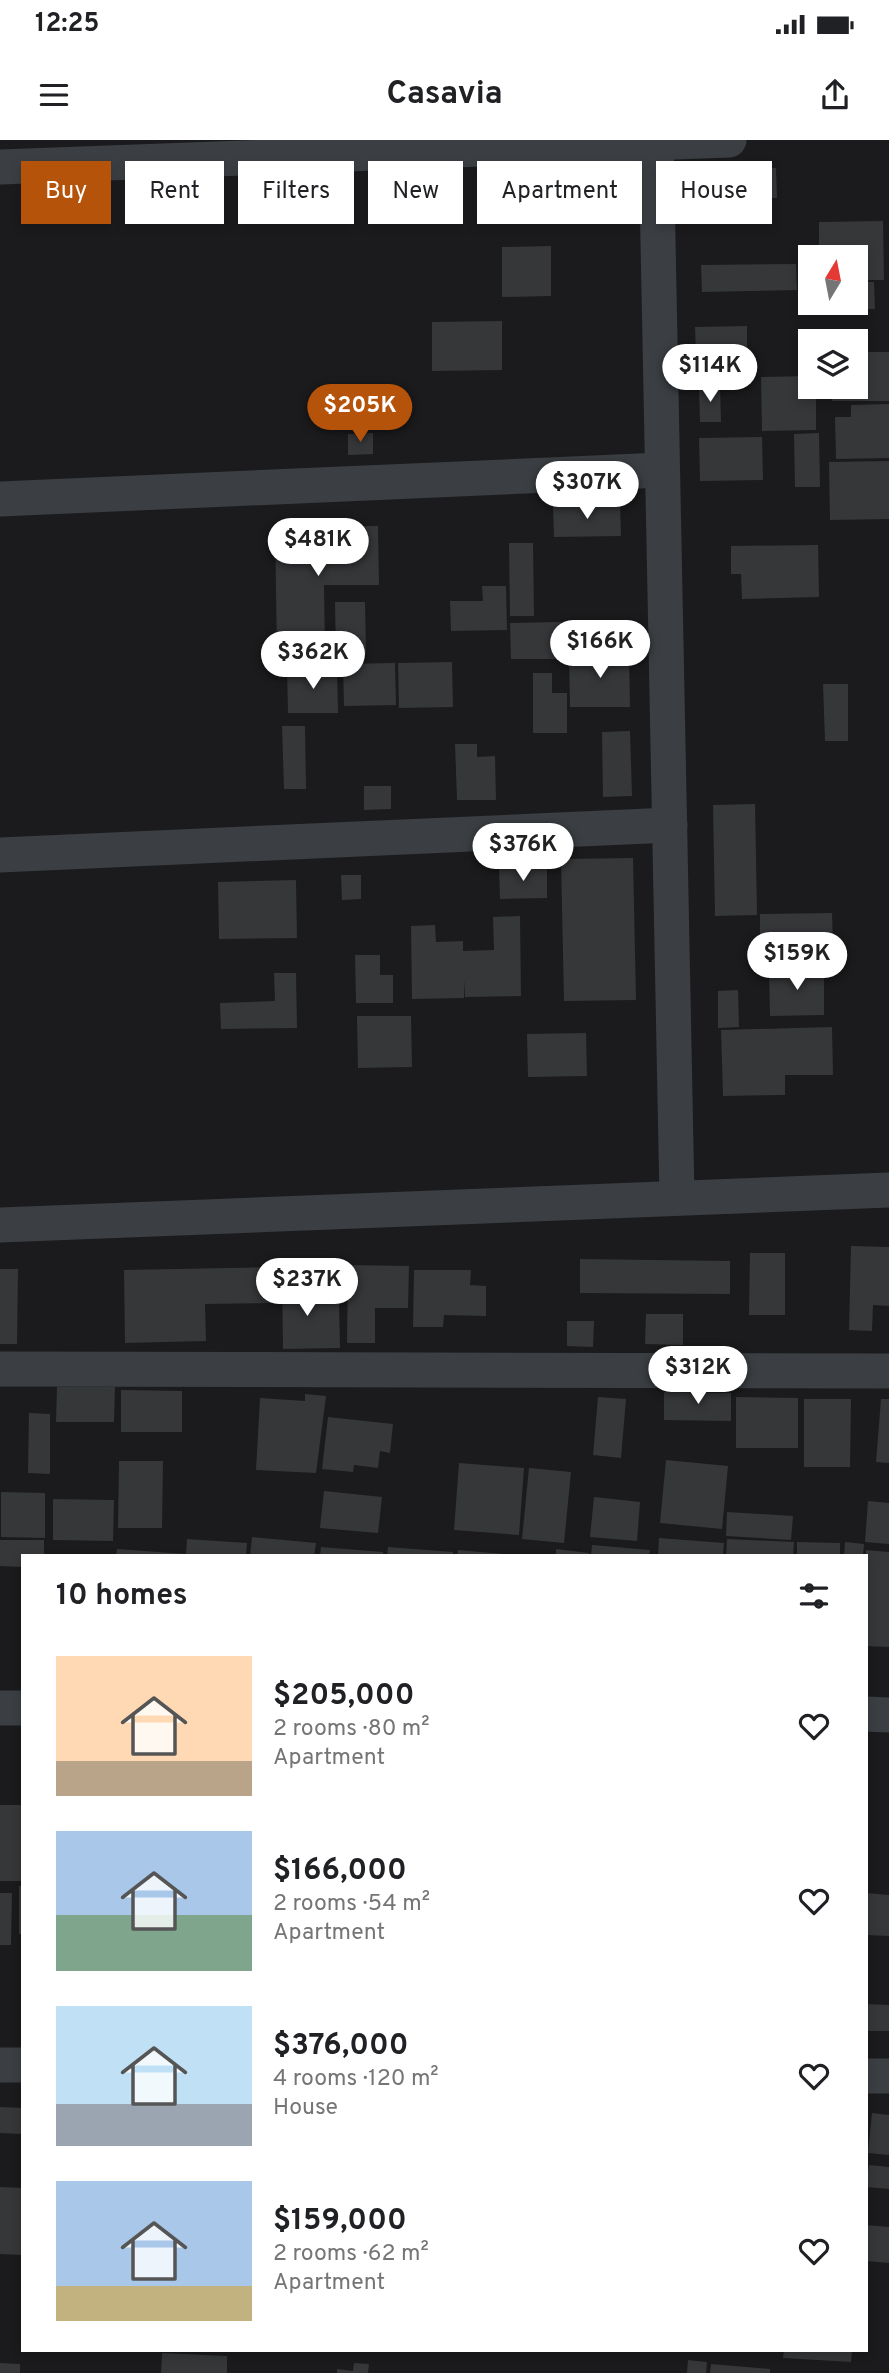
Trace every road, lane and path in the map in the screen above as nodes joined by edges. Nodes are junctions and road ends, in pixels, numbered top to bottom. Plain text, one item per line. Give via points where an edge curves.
1 (729, 140) edge
2 (656, 141) edge
3 (0, 167) edge
4 (662, 470) junction
5 (0, 499) edge
6 (670, 825) junction
7 (0, 855) edge
8 (889, 1191) edge
9 (677, 1198) junction
10 (0, 1224) edge
11 (0, 1369) edge
12 (889, 1371) edge
13 (0, 1708) edge
14 (21, 1708) edge
15 (868, 1714) edge
16 (889, 1715) edge
17 (0, 2065) edge
18 (21, 2065) edge
19 (868, 2076) edge
20 (889, 2076) edge

1 - 2 street
2 - 3 street
2 - 4 street
4 - 5 street
4 - 6 street
6 - 7 street
6 - 9 street
8 - 9 street
9 - 10 street
11 - 12 street
13 - 14 street
15 - 16 street
17 - 18 street
19 - 20 street

